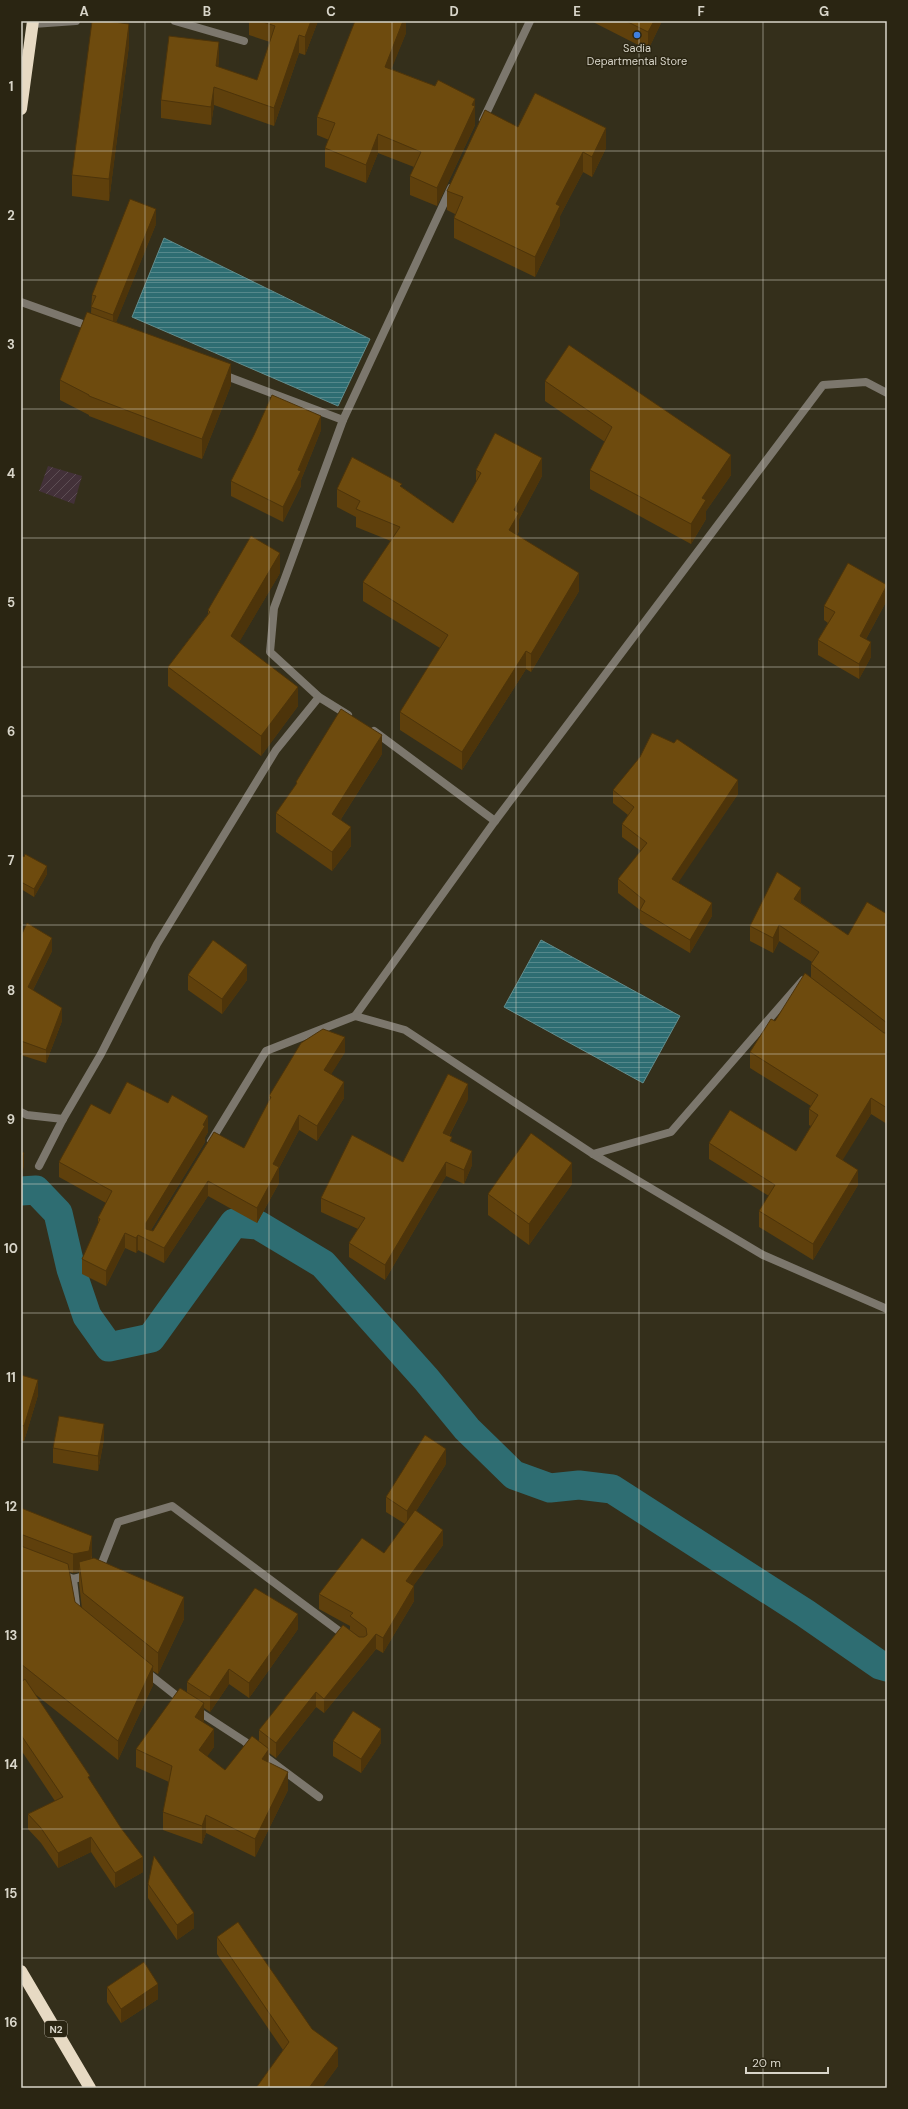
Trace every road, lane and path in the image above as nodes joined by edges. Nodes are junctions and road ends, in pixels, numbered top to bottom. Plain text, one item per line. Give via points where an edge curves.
1 (76, 21) edge
2 (175, 21) edge
3 (530, 21) edge
4 (33, 23) edge
5 (244, 41) dead end
6 (21, 109) edge
7 (480, 128) edge
8 (456, 178) edge
9 (21, 302) edge
10 (102, 331) edge
11 (211, 371) edge
12 (887, 393) edge
13 (343, 420) junction
14 (319, 698) junction
15 (495, 821) junction
16 (809, 984) edge
17 (355, 1016) junction
18 (21, 1112) edge
19 (63, 1119) junction
20 (208, 1146) edge
21 (593, 1154) junction
22 (39, 1166) dead end
23 (887, 1309) edge
24 (54, 1572) edge
25 (73, 1579) junction
26 (84, 1622) edge
27 (356, 1643) edge
28 (138, 1665) edge
29 (319, 1797) dead end
30 (21, 1971) edge
31 (90, 2088) edge

1 - 4 street
2 - 5 street
3 - 7 street
4 - 6 highway
8 - 13 street
9 - 10 street
11 - 13 street
12 - 15 street via 866,382 822,385
13 - 14 street via 274,608 270,652
14 - 15 street via 362,724
14 - 19 street via 276,750 157,944 101,1054
15 - 17 street
16 - 21 street via 803,980 671,1132
17 - 20 street via 266,1051
17 - 21 street via 405,1030
18 - 19 street
19 - 22 street
21 - 23 street via 762,1255
24 - 25 street
25 - 26 street via 78,1617
25 - 27 street via 98,1573 118,1522 172,1506
28 - 29 street via 180,1699 244,1741
30 - 31 highway, N2

